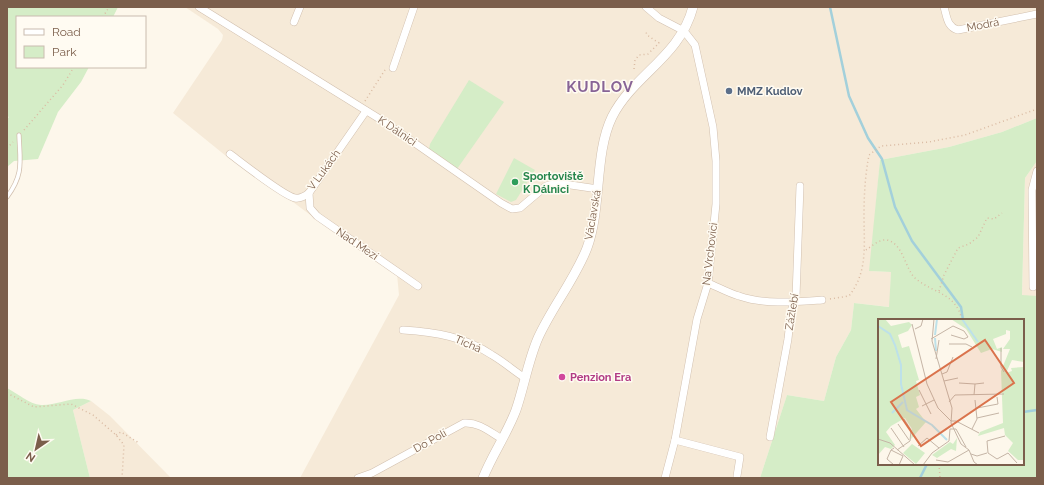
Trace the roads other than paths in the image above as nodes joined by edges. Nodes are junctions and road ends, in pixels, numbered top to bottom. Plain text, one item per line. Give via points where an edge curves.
1 (199, 7) edge
2 (300, 7) edge
3 (414, 7) edge
4 (646, 7) edge
5 (693, 7) edge
6 (944, 7) edge
7 (1037, 14) edge
8 (294, 22) dead end
9 (684, 31) junction
10 (393, 67) road end
11 (366, 111) junction
12 (19, 135) road end
13 (230, 154) dead end
14 (1037, 172) edge
15 (800, 186) dead end
16 (598, 189) junction
17 (309, 193) junction
18 (7, 197) edge
19 (708, 283) junction
20 (418, 286) dead end
21 (1033, 287) dead end
22 (822, 300) road end
23 (794, 302) junction
24 (403, 330) dead end
25 (526, 378) junction
26 (770, 436) dead end
27 (502, 440) junction
28 (675, 440) junction
29 (737, 476) dead end
30 (358, 478) edge
31 (483, 478) edge
32 (665, 478) edge

1 - 11 street, K Dálnici
2 - 8 street
3 - 10 street
4 - 9 street via 659,18
5 - 9 street, Václavská
6 - 7 street, Modrá via 948,23 958,30
9 - 16 street, Václavská via 618,106 604,140
9 - 19 street, Na Vrchovici via 692,40 697,52 713,127 716,204
11 - 16 street, K Dálnici via 512,209 520,208 546,186 557,183
11 - 17 street, V Lukách
12 - 18 lane via 21,172
13 - 17 street, V Lukách via 294,198
14 - 21 street via 1032,190
15 - 23 street, Zážlebí
16 - 25 street, Václavská via 587,248 537,340
17 - 20 street, Nad Mezí via 310,208 317,216
19 - 23 street via 740,297
19 - 28 street, Na Vrchovici via 697,319
22 - 23 street
23 - 26 street, Zážlebí
24 - 25 street, Tichá via 434,332 461,338 492,354
25 - 27 street, Václavská via 515,412
27 - 30 street, Do Polí via 481,426 464,423 372,473
27 - 31 street, Václavská
28 - 29 street via 740,457
28 - 32 street, Na Vrchovici

